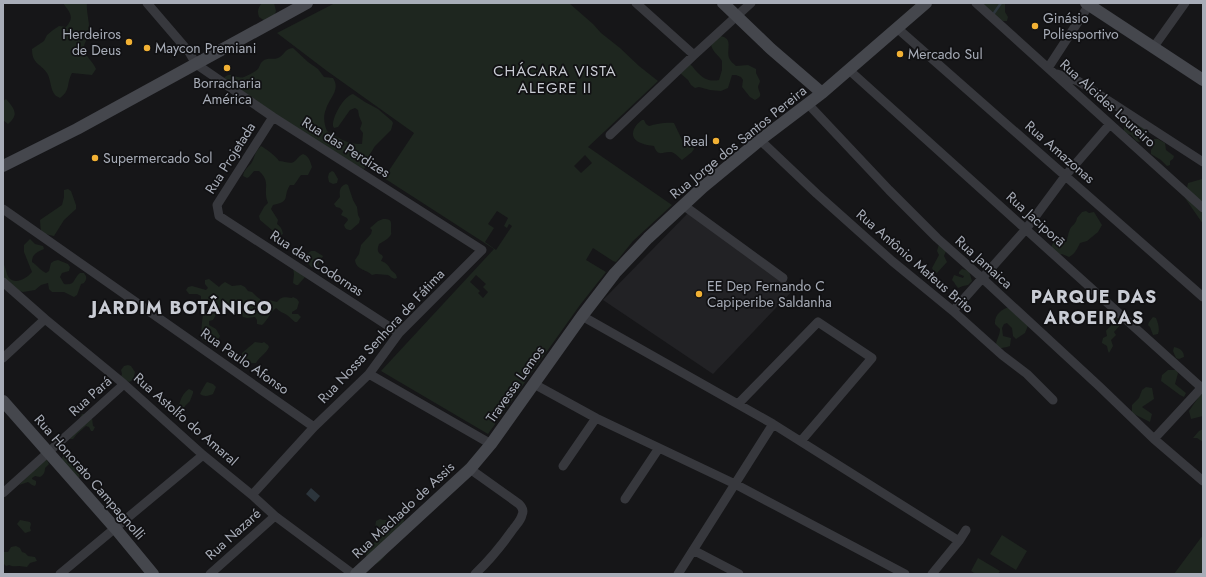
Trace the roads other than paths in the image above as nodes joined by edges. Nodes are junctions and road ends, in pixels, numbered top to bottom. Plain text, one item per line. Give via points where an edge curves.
1 (146, 3) edge
2 (307, 3) edge
3 (636, 3) edge
4 (723, 3) edge
5 (751, 3) edge
6 (926, 3) edge
7 (976, 3) edge
8 (1185, 3) edge
9 (1087, 4) edge
10 (737, 16) junction
11 (897, 28) junction
12 (1153, 48) junction
13 (694, 55) junction
14 (196, 64) junction
15 (1048, 68) junction
16 (849, 70) junction
17 (1056, 74) junction
18 (1203, 80) edge
19 (822, 93) junction
20 (808, 104) junction
21 (273, 117) junction
22 (1110, 124) junction
23 (610, 135) dead end
24 (760, 140) junction
25 (1203, 162) edge
26 (3, 166) edge
27 (1066, 175) junction
28 (683, 205) junction
29 (1203, 208) edge
30 (3, 209) edge
31 (219, 216) joint
32 (1026, 229) junction
33 (482, 250) joint
34 (783, 278) dead end
35 (982, 278) junction
36 (3, 282) edge
37 (1203, 297) edge
38 (953, 311) junction
39 (582, 316) junction
40 (45, 319) junction
41 (399, 333) junction
42 (3, 358) edge
43 (369, 374) junction
44 (124, 384) junction
45 (534, 384) junction
46 (1202, 388) edge
47 (1053, 400) dead end
48 (3, 401) edge
49 (738, 404) junction
50 (596, 418) junction
51 (773, 424) junction
52 (314, 427) junction
53 (1154, 439) junction
54 (801, 441) junction
55 (491, 444) junction
56 (659, 448) junction
57 (48, 452) junction
58 (203, 454) junction
59 (563, 466) dead end
60 (470, 469) junction
61 (1203, 481) edge
62 (735, 484) junction
63 (3, 493) edge
64 (252, 495) junction
65 (625, 499) dead end
66 (275, 516) junction
67 (115, 528) junction
68 (966, 530) dead end
69 (959, 540) junction
70 (693, 550) junction
71 (60, 574) edge
72 (153, 574) edge
73 (210, 574) edge
74 (355, 574) edge
75 (476, 574) edge
76 (678, 574) edge
77 (739, 574) edge
78 (905, 574) edge
79 (932, 574) edge

1 - 14 street via 189,52
2 - 14 street
3 - 13 street
4 - 10 street
5 - 10 street
6 - 11 street, Rua Jorge dos Santos Pereira
7 - 15 street, Rua Alcides Loureiro
8 - 12 street
9 - 12 street
9 - 15 street
10 - 13 street
10 - 19 street
11 - 16 street, Rua Jorge dos Santos Pereira
11 - 27 street, Rua Amazonas
12 - 18 street
13 - 23 street
14 - 21 street, Rua das Perdizes
14 - 26 street
15 - 17 street, Rua Alcides Loureiro
16 - 19 street, Rua Jorge dos Santos Pereira
16 - 32 street, Rua Jaciporã
17 - 22 street, Rua Alcides Loureiro
17 - 25 street via 1078,81
19 - 20 street, Rua Jorge dos Santos Pereira
20 - 24 street, Rua Jorge dos Santos Pereira
20 - 35 street, Rua Jamaica via 889,190
21 - 31 street, Rua Projetada via 217,205
21 - 33 street, Rua das Perdizes
22 - 27 street
22 - 29 street, Rua Alcides Loureiro
24 - 28 street, Rua Jorge dos Santos Pereira
24 - 38 street, Rua Antônio Mateus Brito via 874,245
27 - 32 street
27 - 37 street, Rua Amazonas
28 - 34 street
28 - 39 street, Rua Jorge dos Santos Pereira via 642,243
30 - 52 street, Rua Paulo Afonso
31 - 41 street, Rua das Codornas
32 - 35 street
32 - 46 street, Rua Jaciporã
33 - 41 street, Rua Nossa Senhora de Fátima
35 - 38 street
35 - 53 street, Rua Jamaica
36 - 40 street, Rua Astolfo do Amaral
38 - 47 street, Rua Antônio Mateus Brito via 1027,374
39 - 45 street, Travessa Lemos
39 - 49 street
40 - 42 street
40 - 44 street, Rua Astolfo do Amaral
41 - 43 street, Rua Nossa Senhora de Fátima
43 - 52 street, Rua Nossa Senhora de Fátima
43 - 55 street
44 - 57 street, Rua Pará
44 - 58 street, Rua Astolfo do Amaral
45 - 50 street
45 - 55 street, Travessa Lemos
46 - 53 street
48 - 57 street, Rua Honorato Campagnolli
49 - 51 street
49 - 54 street via 818,322 872,358
50 - 56 street
50 - 59 street
51 - 54 street
51 - 62 street
52 - 64 street, Rua Nossa Senhora de Fátima
53 - 61 street, Rua Jamaica
54 - 69 street
55 - 60 street, Travessa Lemos
56 - 62 street
56 - 65 street
57 - 63 street, Rua Pará
57 - 67 street, Rua Honorato Campagnolli
58 - 64 street, Rua Astolfo do Amaral
58 - 67 street
60 - 74 street, Rua Machado de Assis
60 - 75 street via 519,504 523,511 523,515 504,542
62 - 70 street
62 - 78 street
64 - 66 street, Rua Astolfo do Amaral
66 - 73 street, Rua Nazaré
66 - 74 street, Rua Astolfo do Amaral
67 - 71 street
67 - 72 street, Rua Honorato Campagnolli
68 - 69 street
69 - 79 street
70 - 76 street
70 - 77 street

